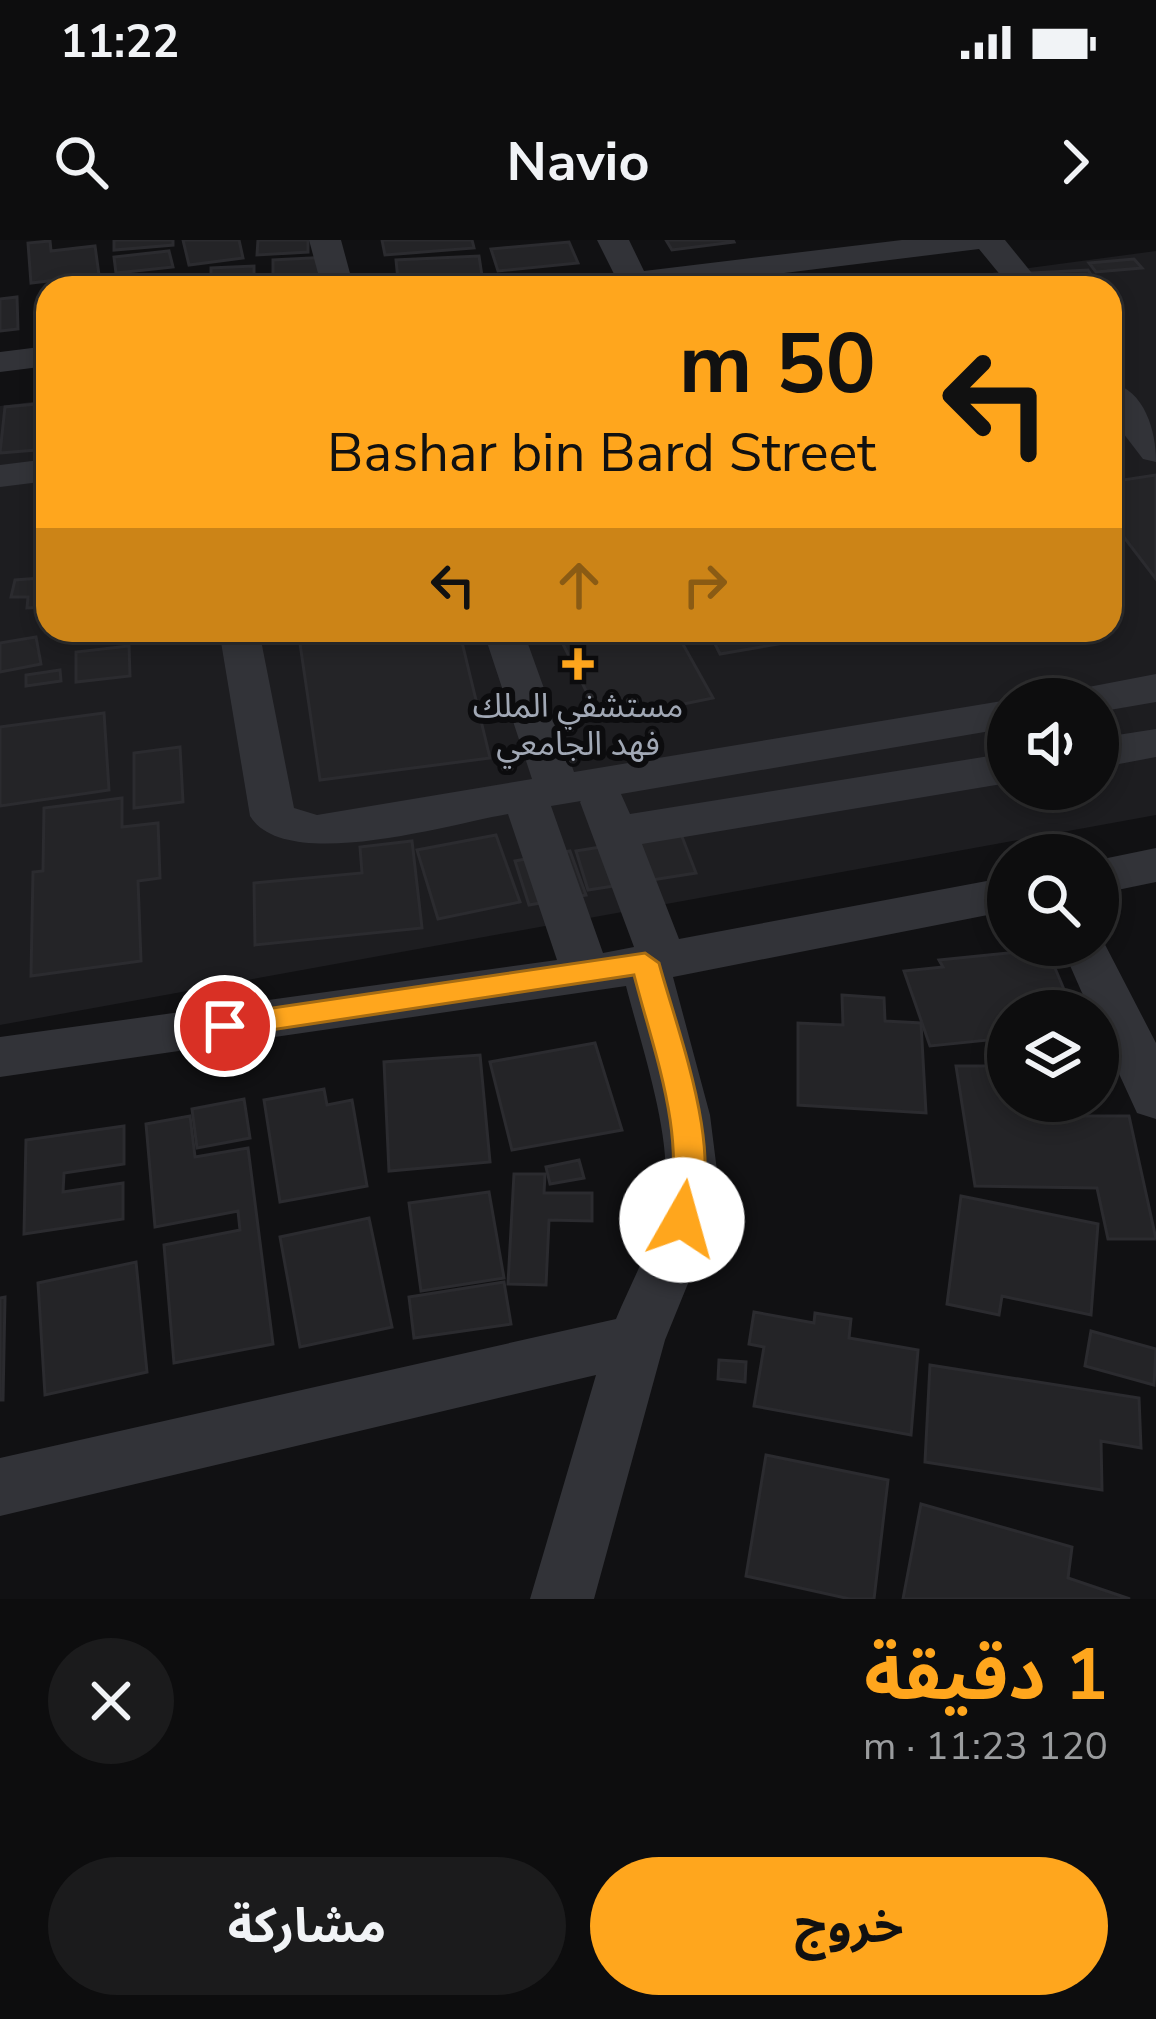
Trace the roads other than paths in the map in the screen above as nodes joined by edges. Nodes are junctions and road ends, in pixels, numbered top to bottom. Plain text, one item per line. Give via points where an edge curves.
1 (325, 240) edge
2 (613, 240) edge
3 (984, 240) edge
4 (335, 276) edge
5 (631, 276) edge
6 (677, 276) edge
7 (1017, 276) edge
8 (36, 358) edge
9 (0, 362) edge
10 (1122, 384) edge
11 (1122, 407) edge
12 (1156, 417) edge
13 (1156, 451) edge
14 (36, 472) edge
15 (0, 476) edge
16 (241, 642) edge
17 (507, 642) edge
18 (1156, 688) edge
19 (1119, 695) edge
20 (987, 718) edge
21 (1156, 743) edge
22 (1119, 749) edge
23 (987, 771) edge
24 (560, 790) junction
25 (615, 832) junction
26 (1156, 866) edge
27 (1119, 873) edge
28 (987, 898) edge
29 (654, 962) junction
30 (1095, 966) edge
31 (586, 975) junction
32 (0, 1058) edge
33 (1156, 1098) edge
34 (636, 1340) junction
35 (0, 1487) edge
36 (562, 1599) edge

1 - 4 street
2 - 5 street
3 - 6 street
3 - 7 street
8 - 9 street
10 - 12 street
11 - 13 street
14 - 15 street
16 - 24 street via 267,797 273,816 289,827 317,831
17 - 24 street
18 - 19 street
20 - 24 street
21 - 22 street
23 - 25 street
24 - 25 street
24 - 31 street
25 - 29 street
26 - 27 street
28 - 29 street
29 - 31 street
29 - 34 street via 692,1186
30 - 33 street
31 - 32 street
34 - 35 street
34 - 36 street

